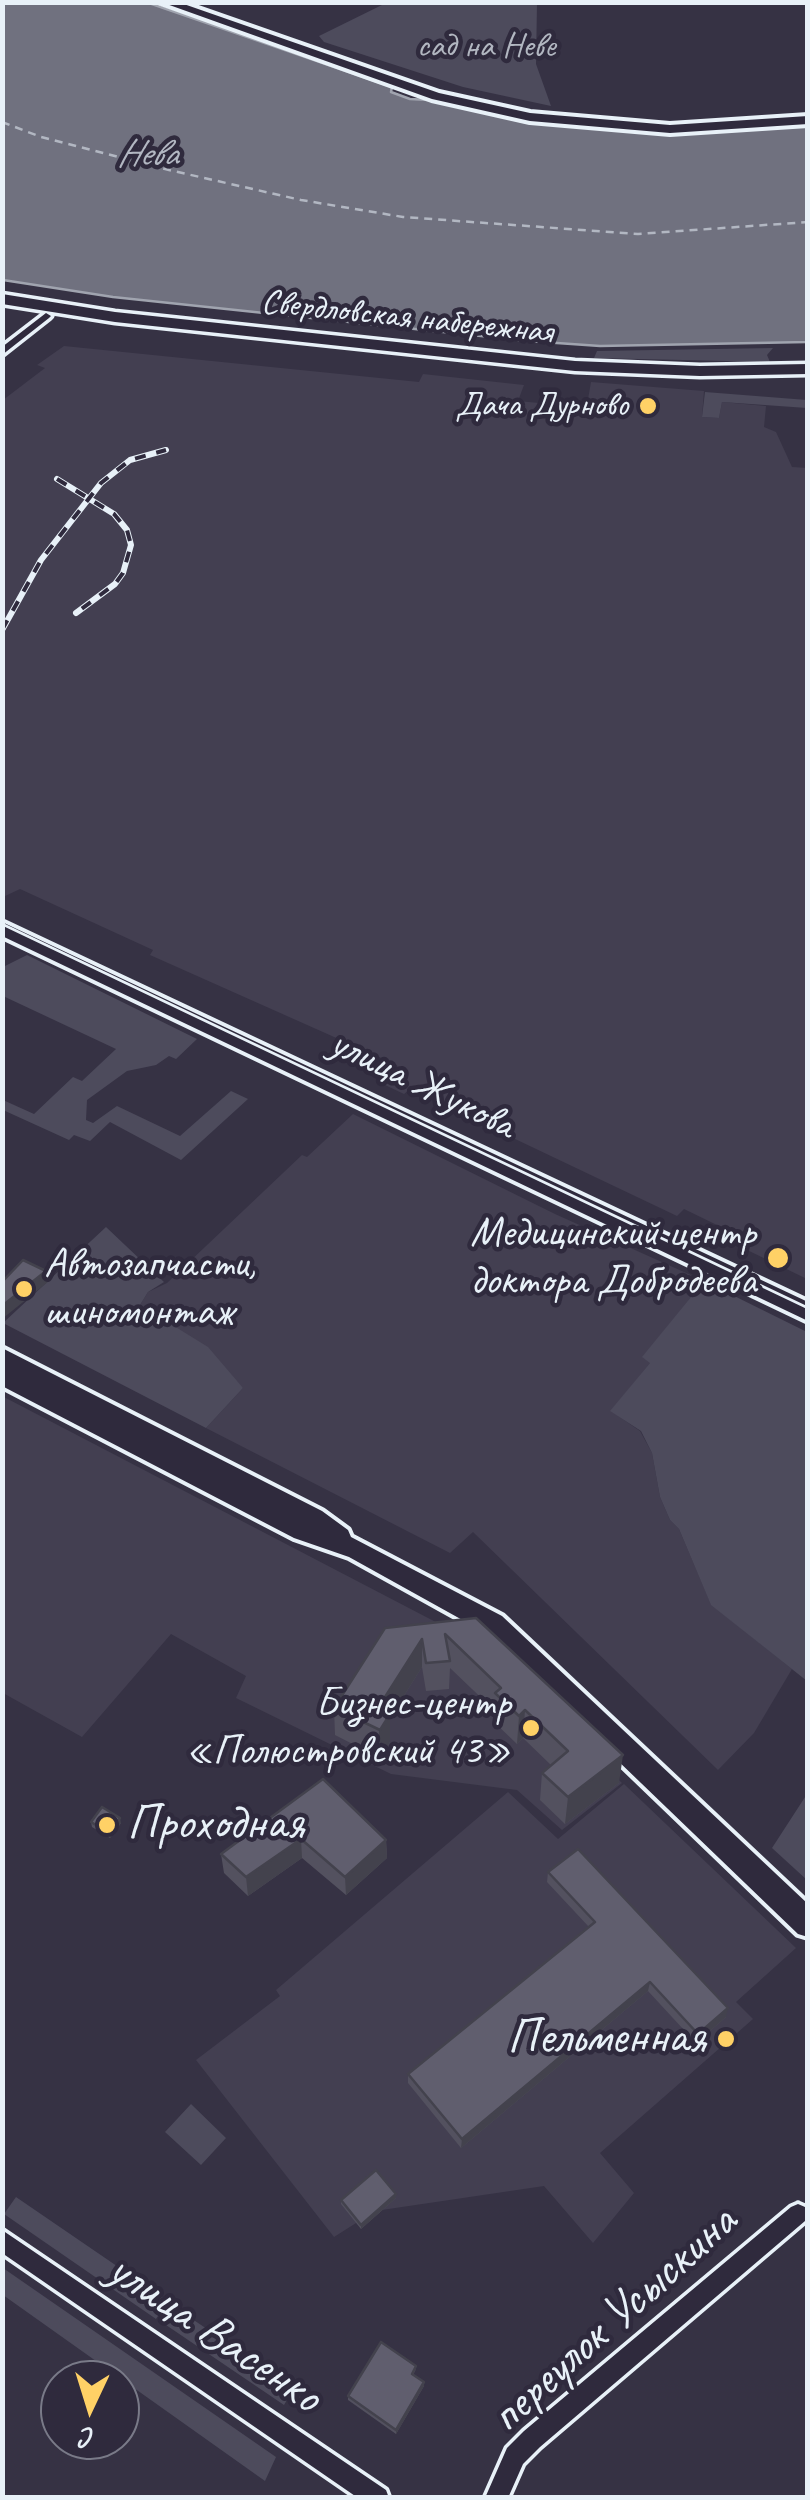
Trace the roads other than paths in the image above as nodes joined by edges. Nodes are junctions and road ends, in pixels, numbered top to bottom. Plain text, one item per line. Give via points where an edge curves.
1 (166, 2) edge
2 (187, 2) edge
3 (808, 116) edge
4 (2, 299) edge
5 (2, 308) edge
6 (46, 316) junction
7 (2, 352) edge
8 (808, 368) edge
9 (808, 377) edge
10 (2, 928) edge
11 (808, 1312) edge
12 (2, 1357) edge
13 (2, 1375) edge
14 (358, 1550) junction
15 (808, 1924) edge
16 (798, 2214) dead end
17 (2, 2240) edge
18 (378, 2498) edge
19 (496, 2498) edge

1 - 3 main road via 493,110 637,128 744,127
2 - 3 main road via 429,85 518,108 653,121
4 - 8 main road, Свердловская набережная via 557,364
5 - 6 main road, Свердловская набережная
6 - 7 street
6 - 9 main road, Свердловская набережная via 576,373
10 - 11 main road, улица Жукова
12 - 14 main road via 313,1518
13 - 14 main road via 303,1531
14 - 15 main road via 493,1624
16 - 19 street, переулок Усыскина via 532,2439 515,2456
17 - 18 street, улица Васенко

